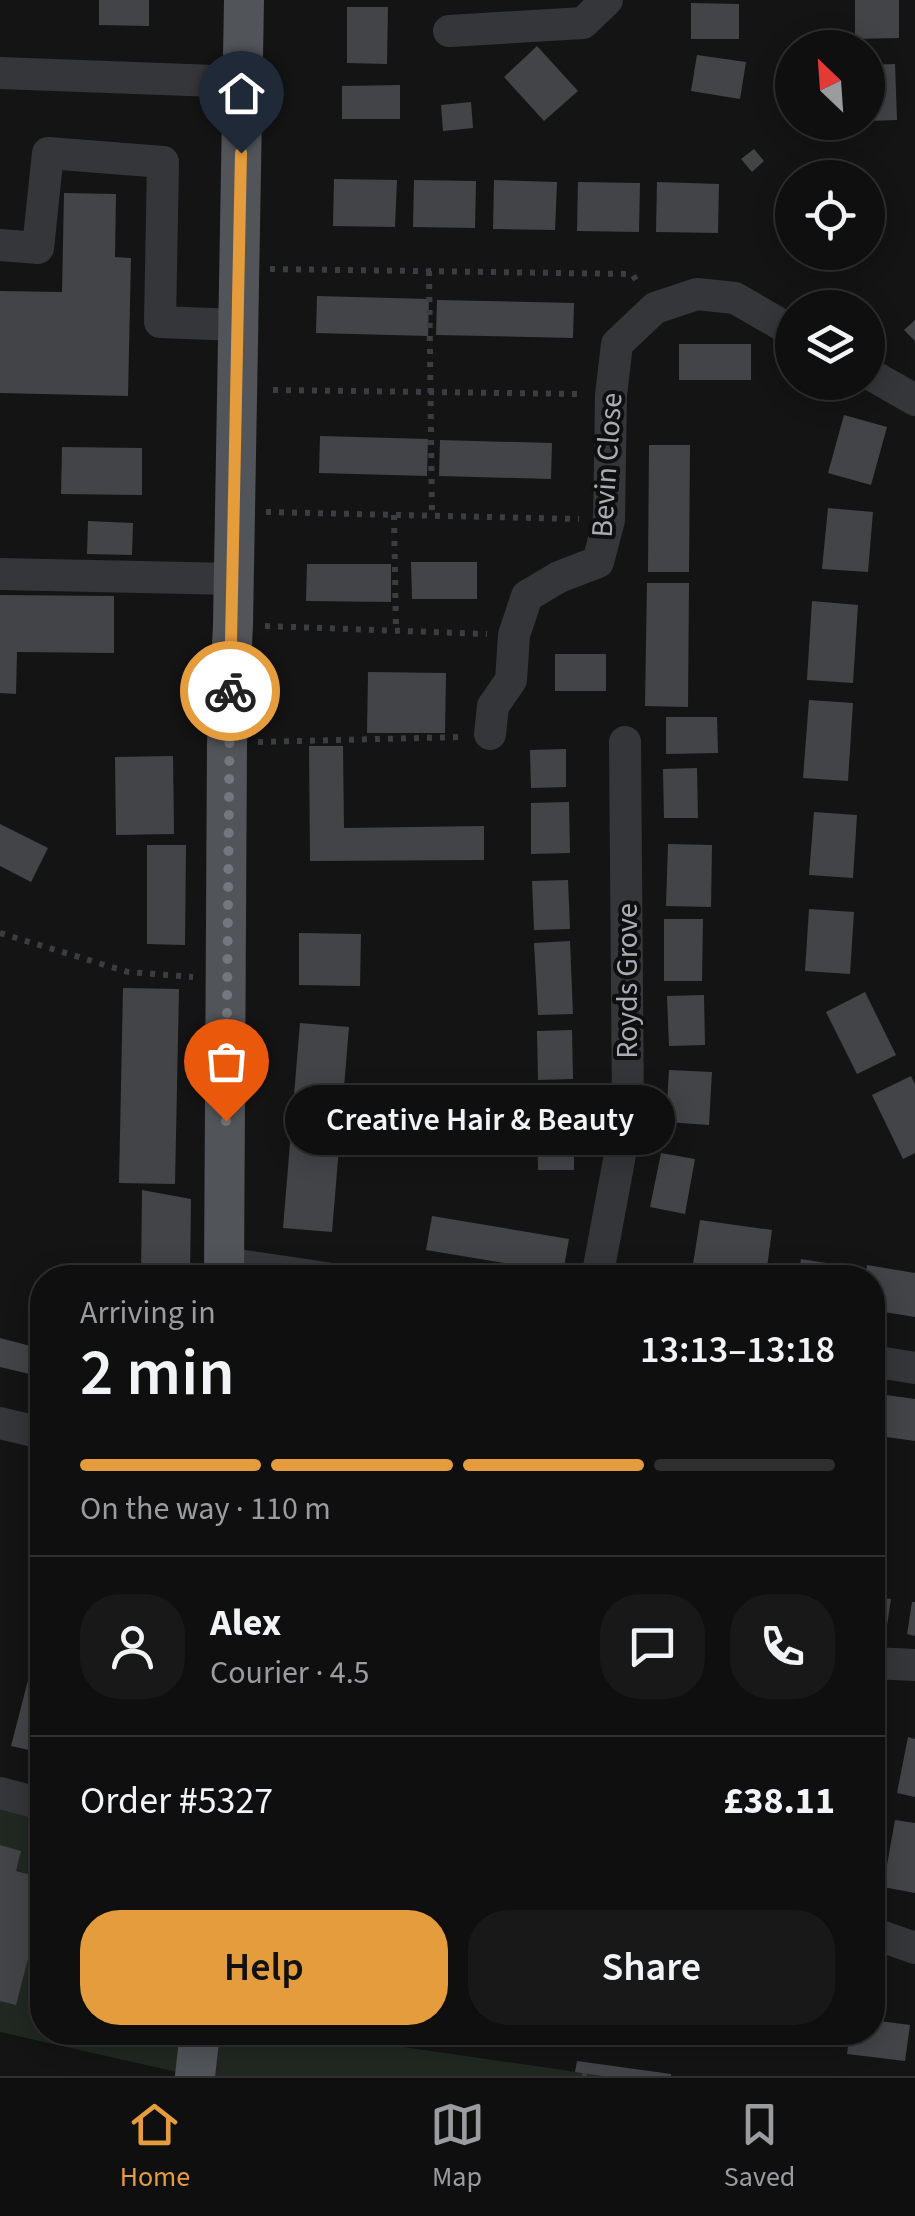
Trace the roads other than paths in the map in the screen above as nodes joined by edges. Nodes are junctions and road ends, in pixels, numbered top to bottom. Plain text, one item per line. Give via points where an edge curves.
1 (244, 0) edge
2 (607, 0) edge
3 (449, 32) dead end
4 (0, 73) edge
5 (242, 82) junction
6 (0, 245) edge
7 (775, 321) edge
8 (238, 325) junction
9 (885, 383) edge
10 (915, 400) edge
11 (0, 574) edge
12 (234, 579) junction
13 (490, 734) road end
14 (625, 742) dead end
15 (224, 1265) edge
16 (599, 1265) edge
17 (885, 1363) edge
18 (915, 1368) edge
19 (0, 1423) edge
20 (30, 1431) edge
21 (885, 1663) edge
22 (915, 1665) edge
23 (0, 1792) edge
24 (30, 1801) edge
25 (885, 1938) edge
26 (915, 1948) edge
27 (199, 2045) edge
28 (195, 2076) edge

1 - 5 main road
2 - 3 street via 583,23
4 - 5 street
5 - 8 main road
6 - 8 street via 38,248 48,153 163,162 160,322
7 - 13 street, Bevin Close via 735,298 697,294 655,308 617,344 608,520 598,562 528,596 514,635 511,680 493,706
8 - 12 main road
9 - 10 street
11 - 12 street
12 - 15 main road
14 - 16 street, Royds Grove via 628,1112
17 - 18 street
19 - 20 street
21 - 22 street
23 - 24 street
25 - 26 street
27 - 28 main road

